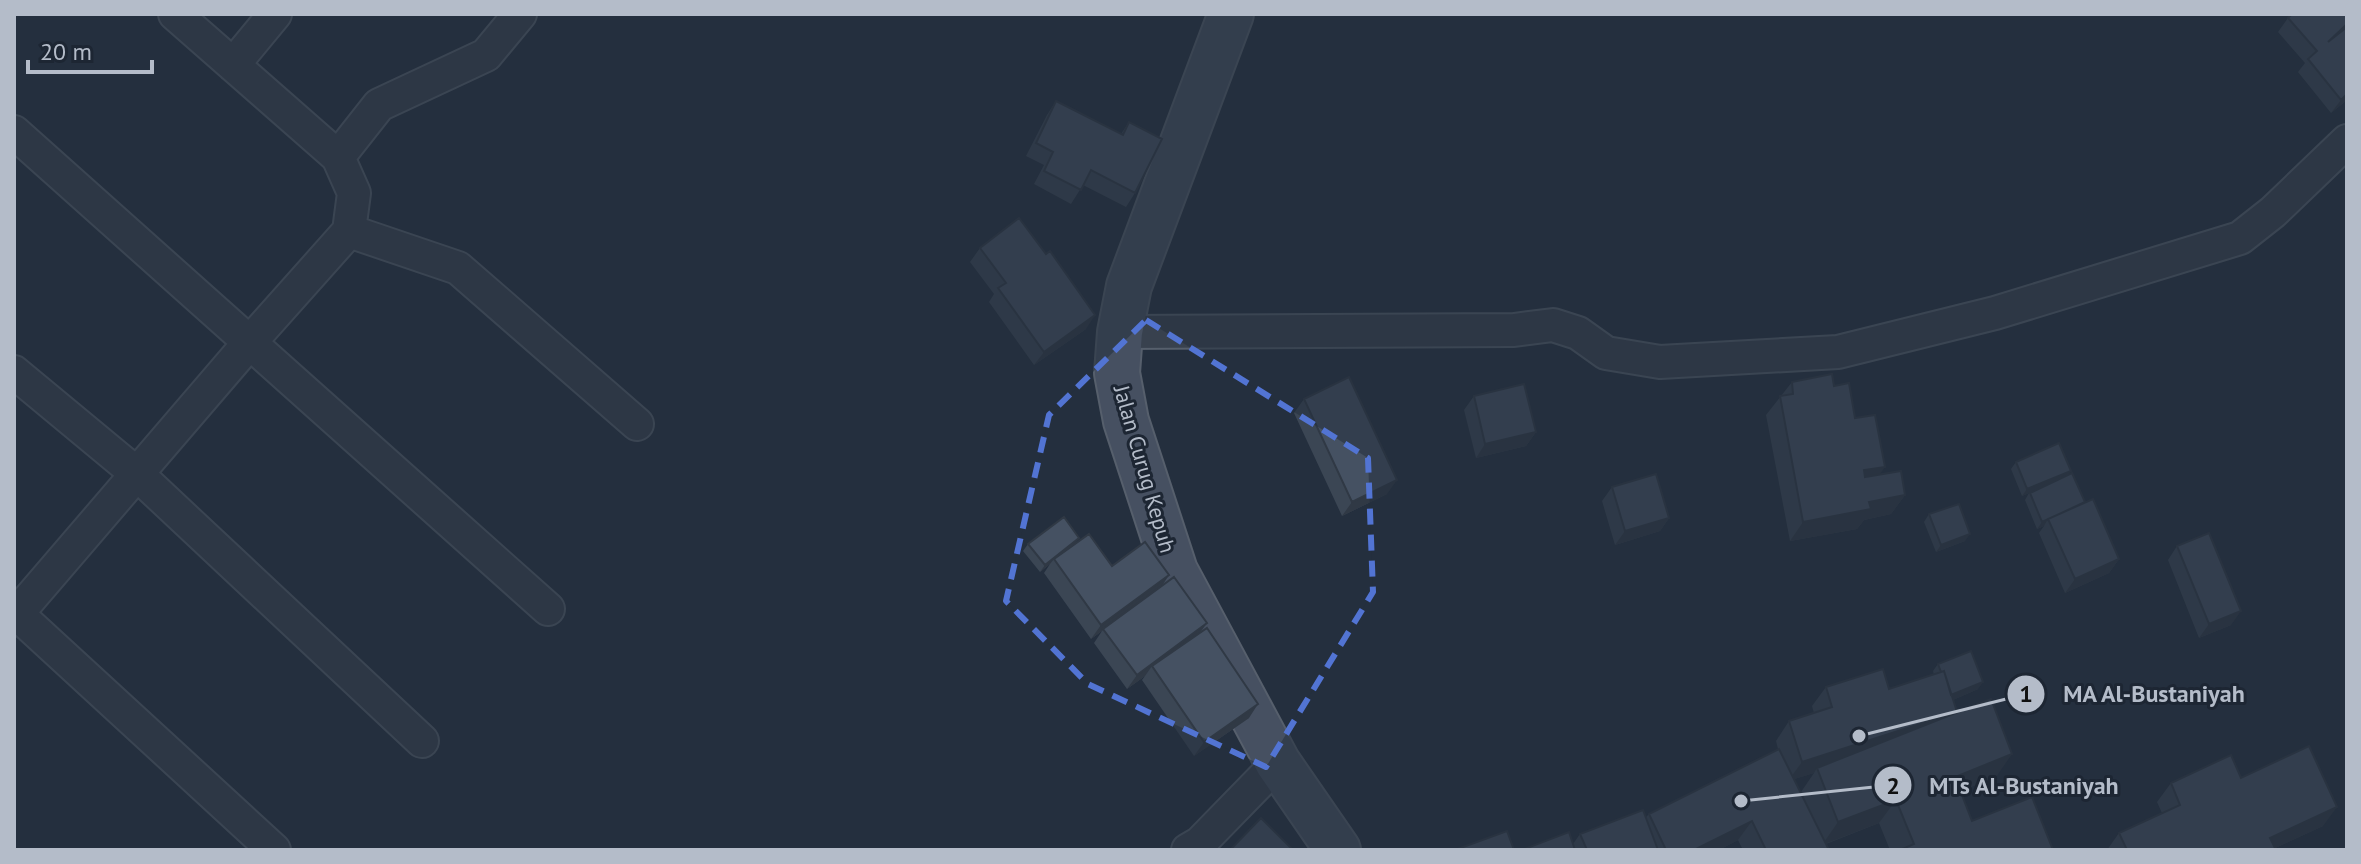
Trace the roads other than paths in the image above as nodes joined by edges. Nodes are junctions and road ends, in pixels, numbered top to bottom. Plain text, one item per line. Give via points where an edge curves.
1 (175, 14) edge
2 (275, 14) edge
3 (520, 14) edge
4 (1231, 14) edge
5 (233, 65) junction
6 (14, 132) edge
7 (2347, 141) edge
8 (338, 157) junction
9 (349, 231) junction
10 (1120, 332) junction
11 (250, 342) junction
12 (14, 372) edge
13 (637, 424) dead end
14 (137, 474) junction
15 (548, 609) dead end
16 (15, 614) edge
17 (422, 741) dead end
18 (1278, 763) junction
19 (274, 850) edge
20 (1188, 850) edge
21 (1338, 850) edge

1 - 5 street
2 - 5 street
3 - 8 street via 486,55 379,105
4 - 10 street, Jalan Curug Kepuh via 1129,286
5 - 8 street
6 - 11 street
7 - 10 street via 2240,238 1995,313 1838,352 1660,362 1606,353 1578,333 1553,325 1514,330
8 - 9 street via 354,193
9 - 11 street
9 - 13 street via 458,268
10 - 18 street, Jalan Curug Kepuh via 1117,373 1126,421 1175,571
11 - 14 street
11 - 15 street
12 - 14 street
14 - 16 street
14 - 17 street
16 - 19 street
18 - 20 street
18 - 21 street, Jalan Curug Kepuh

